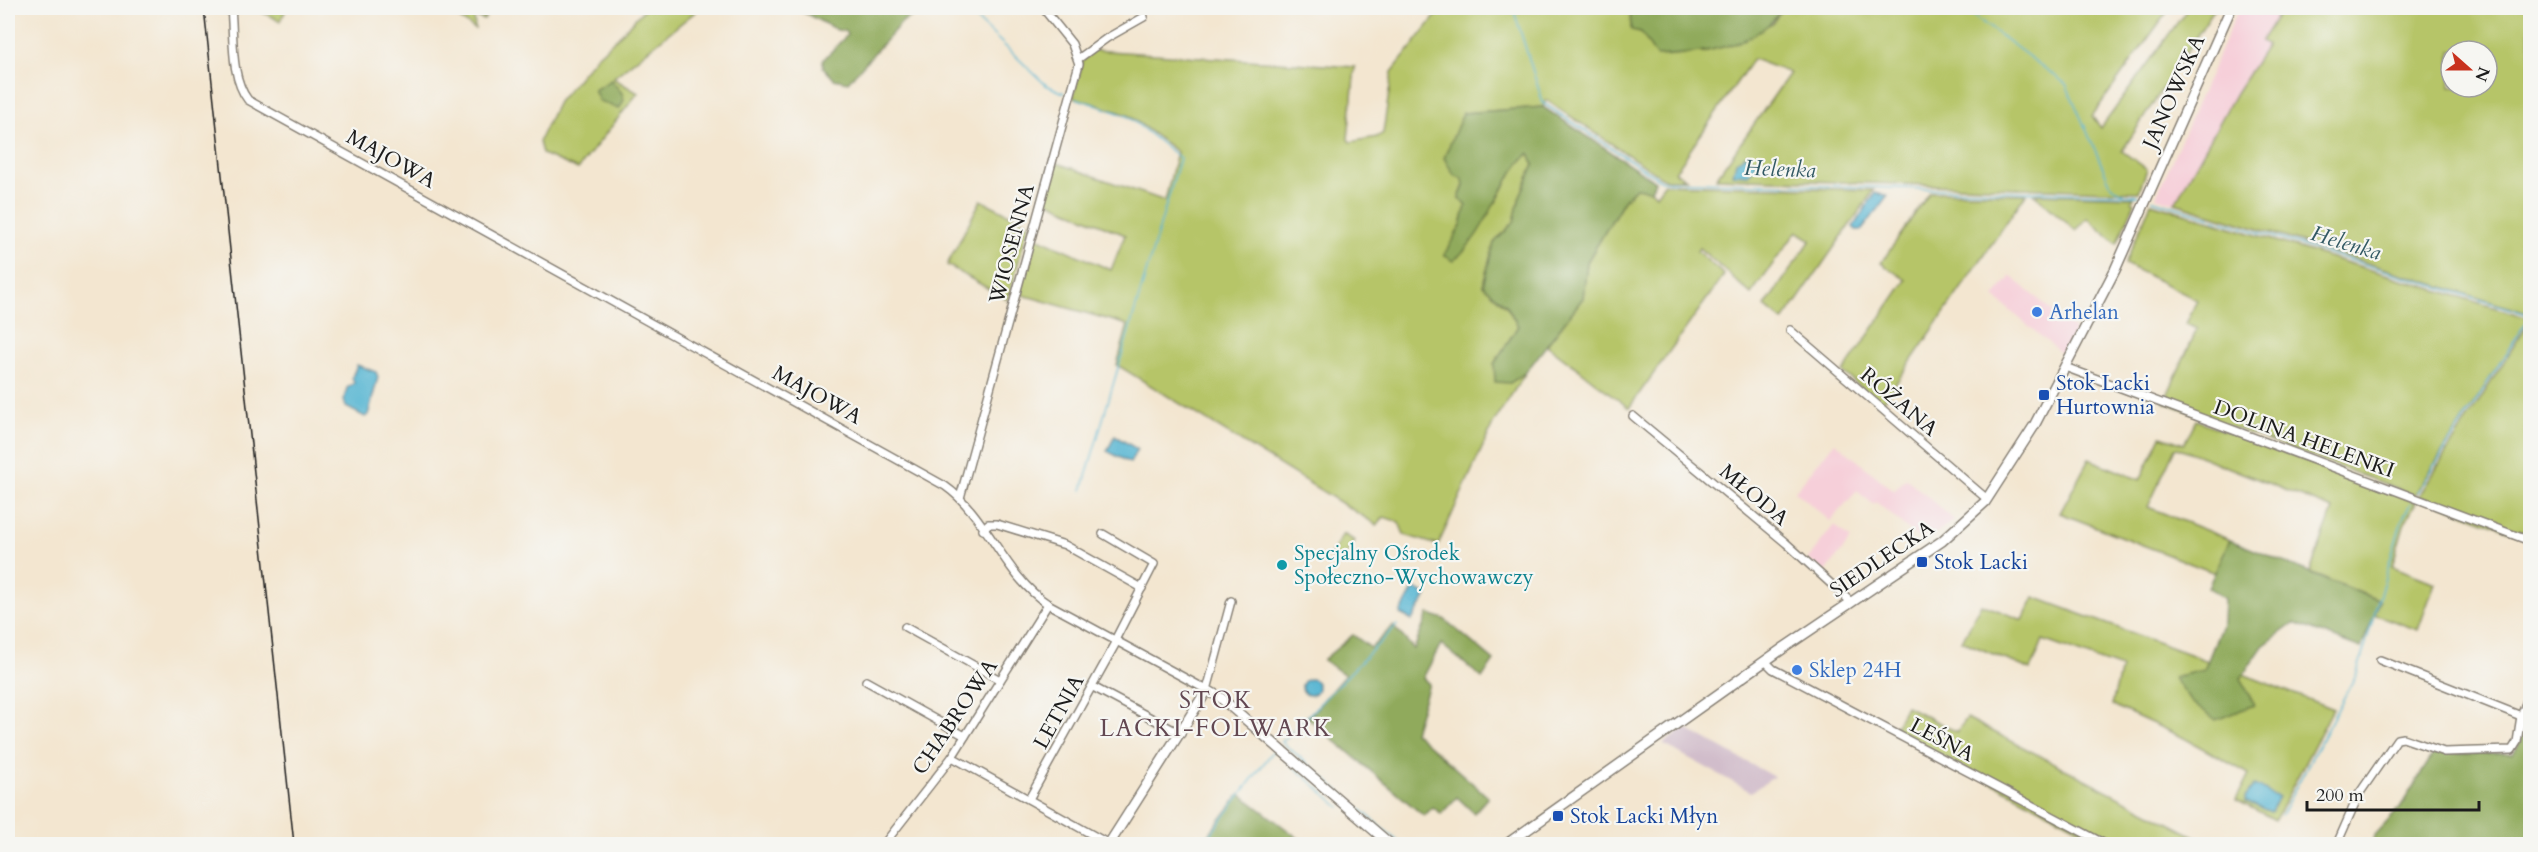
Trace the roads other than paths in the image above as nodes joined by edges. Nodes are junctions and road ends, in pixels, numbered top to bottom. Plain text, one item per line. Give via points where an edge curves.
1 (231, 8) edge
2 (1043, 8) edge
3 (2230, 8) edge
4 (1144, 17) dead end
5 (1078, 59) junction
6 (2150, 191) joint
7 (1790, 330) dead end
8 (2065, 367) junction
9 (1633, 416) dead end
10 (960, 498) junction
11 (1988, 499) junction
12 (983, 530) junction
13 (1103, 534) dead end
14 (2530, 541) edge
15 (1142, 588) junction
16 (1231, 601) dead end
17 (1851, 602) junction
18 (1048, 604) junction
19 (905, 627) dead end
20 (1116, 641) junction
21 (2380, 660) dead end
22 (1765, 661) junction
23 (1000, 680) junction
24 (866, 681) dead end
25 (1093, 687) junction
26 (1207, 690) junction
27 (2530, 692) edge
28 (2528, 707) edge
29 (2521, 716) junction
30 (1181, 735) junction
31 (965, 736) junction
32 (952, 756) junction
33 (1029, 799) junction
34 (884, 844) edge
35 (1109, 844) edge
36 (1390, 844) edge
37 (1507, 844) edge
38 (2105, 844) edge
39 (2337, 844) edge

1 - 10 street, MAJOWA via 237,76 241,92 248,100
2 - 5 street via 1072,44
3 - 6 main road, JANOWSKA
4 - 5 street
5 - 10 street, WIOSENNA
6 - 8 main road, SIEDLECKA
7 - 11 street, RÓŻANA
8 - 11 main road, SIEDLECKA via 2014,461
8 - 14 street, DOLINA HELENKI
9 - 17 street, MŁODA
10 - 12 street, MAJOWA
11 - 17 main road, SIEDLECKA via 1958,529
12 - 15 street via 988,524 997,524 1065,545
12 - 18 street, MAJOWA via 1027,588
13 - 15 street, LETNIA via 1154,564
15 - 20 street, LETNIA
16 - 26 street
17 - 22 main road, SIEDLECKA
18 - 20 street, MAJOWA
18 - 23 street, CHABROWA
19 - 23 street
20 - 25 street, LETNIA
20 - 26 street, MAJOWA
21 - 29 street
22 - 37 main road, SIEDLECKA
22 - 38 street, LEŚNA via 1773,669
23 - 31 street, CHABROWA
24 - 31 street
25 - 30 street
25 - 33 street, LETNIA
26 - 30 main road
26 - 36 main road, MAJOWA
27 - 28 street
28 - 29 street
29 - 39 street via 2512,750 2444,752 2397,739 2360,794
30 - 35 main road
31 - 32 street, CHABROWA
32 - 33 street
32 - 34 street, CHABROWA
33 - 35 street

